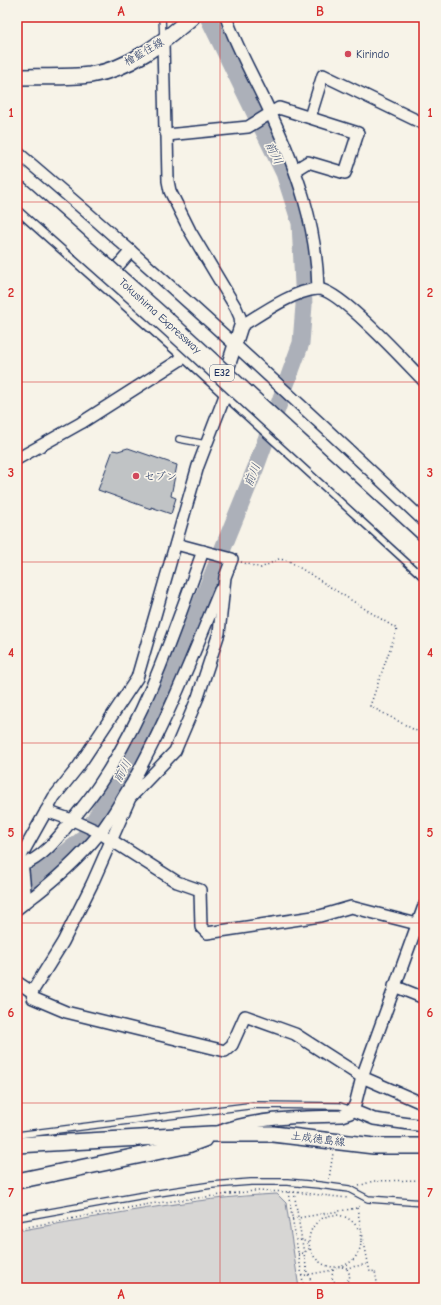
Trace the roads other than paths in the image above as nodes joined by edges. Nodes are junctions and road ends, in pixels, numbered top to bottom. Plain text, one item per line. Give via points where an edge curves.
1 (162, 17) edge
2 (192, 17) edge
3 (226, 17) edge
4 (163, 43) junction
5 (17, 77) edge
6 (269, 115) junction
7 (310, 117) junction
8 (424, 124) edge
9 (167, 135) junction
10 (17, 152) edge
11 (295, 170) junction
12 (17, 190) edge
13 (17, 206) edge
14 (131, 251) junction
15 (103, 282) junction
16 (316, 289) junction
17 (241, 326) junction
18 (236, 345) junction
19 (186, 356) junction
20 (424, 381) edge
21 (223, 390) junction
22 (179, 439) dead end
23 (206, 444) junction
24 (17, 459) edge
25 (424, 521) edge
26 (176, 544) junction
27 (205, 552) junction
28 (424, 559) edge
29 (424, 573) edge
30 (225, 577) junction
31 (46, 811) junction
32 (74, 820) junction
33 (98, 832) junction
34 (112, 839) junction
35 (20, 866) edge
36 (26, 900) junction
37 (424, 906) edge
38 (17, 909) edge
39 (417, 924) junction
40 (17, 982) edge
41 (394, 986) junction
42 (32, 992) junction
43 (424, 998) edge
44 (362, 1077) junction
45 (424, 1104) edge
46 (352, 1110) junction
47 (424, 1126) edge
48 (211, 1134) junction
49 (17, 1135) edge
50 (17, 1145) edge
51 (424, 1146) edge
52 (17, 1182) edge
53 (424, 1203) edge
54 (17, 1218) edge

1 - 4 lane
2 - 4 main road, 檜藍住線
3 - 6 street
4 - 5 main road, 檜藍住線 via 127,64 91,75
4 - 9 street via 164,130
6 - 7 street via 279,108
6 - 9 street via 248,127
6 - 11 street
7 - 8 street via 323,75
7 - 11 street via 358,133 345,173 308,162
9 - 17 street via 170,191 190,231 236,308
10 - 14 street
11 - 16 street via 305,197 314,241
12 - 28 highway, Tokushima Expressway / E32, bridge via 168,324
13 - 15 street
14 - 15 street
14 - 18 street
15 - 19 street
16 - 17 street via 293,297
16 - 20 street via 330,292 339,298
17 - 18 street
18 - 21 street
18 - 25 street
19 - 21 street
19 - 24 street via 81,423
21 - 23 street
21 - 29 street
22 - 23 lane
23 - 26 street
26 - 27 street
26 - 31 street via 137,678
27 - 30 street via 231,559
27 - 32 street via 145,702 102,781
30 - 33 street via 180,689 159,732 116,808
30 - 34 street via 219,633 195,704 175,751 130,798
31 - 32 street
31 - 35 street
32 - 33 street
32 - 35 street via 48,850 32,862
33 - 34 street
33 - 36 street via 54,881
34 - 39 street via 177,882 200,890 201,927 206,933 320,916 351,907
34 - 42 street via 63,942
35 - 36 street
36 - 38 street
37 - 39 street
39 - 41 street
40 - 42 street
41 - 43 street
41 - 44 street
42 - 44 street via 34,998 66,1012 225,1051 232,1045 245,1016 295,1034
44 - 45 street
44 - 46 street
46 - 47 street via 374,1119
46 - 48 street via 341,1116 235,1125
46 - 49 lane via 340,1106 256,1105
48 - 50 main road, 土成徳島線
48 - 51 main road, 土成徳島線 via 273,1134 374,1146
48 - 52 main road, 土成徳島線 via 185,1146
53 - 54 lane via 368,1200 349,1189 328,1186 251,1182 139,1196

